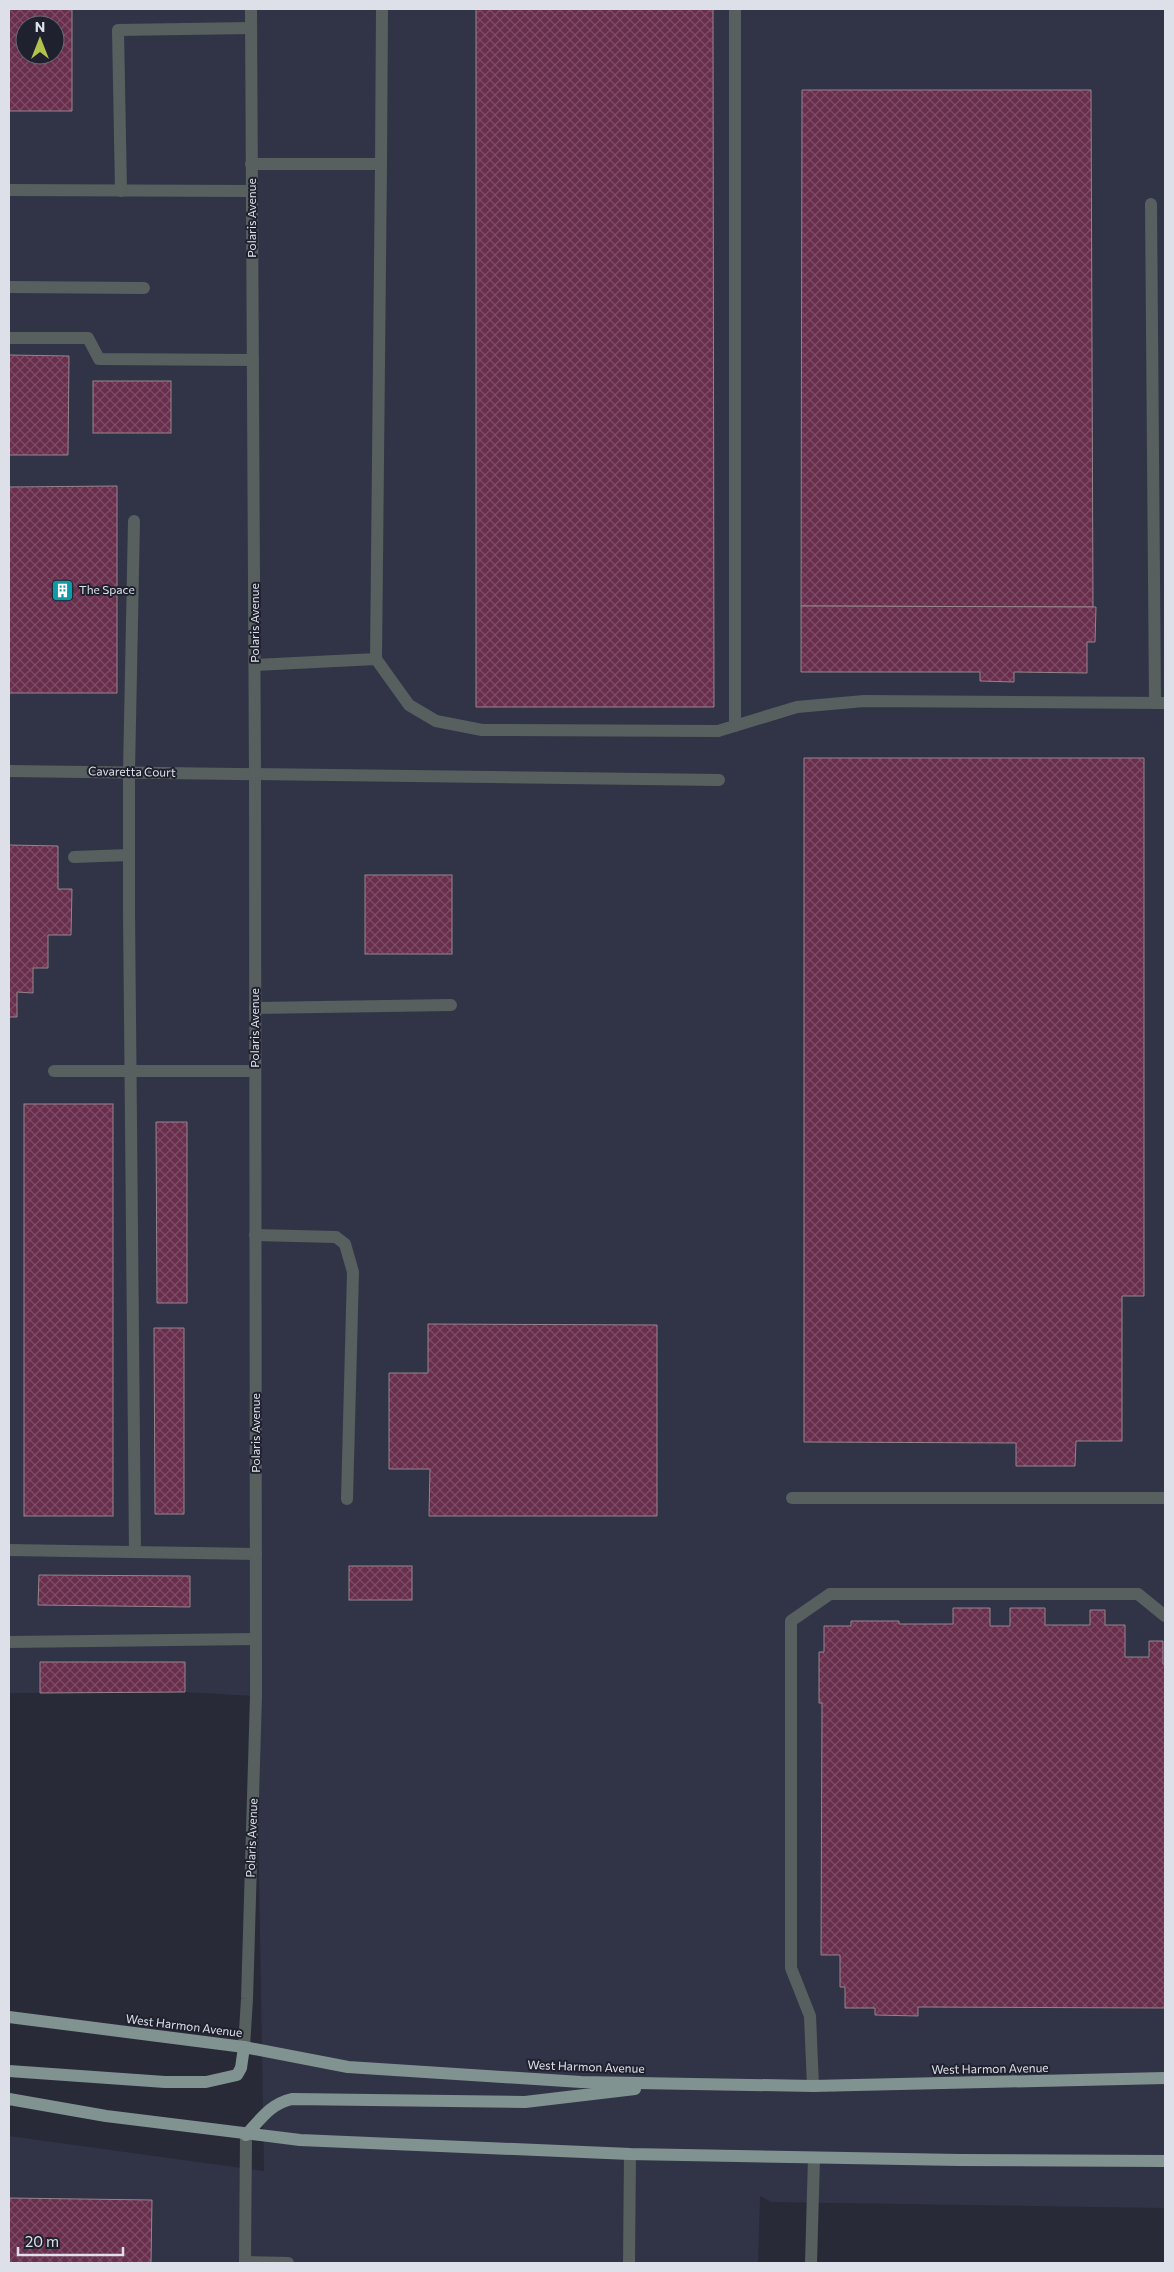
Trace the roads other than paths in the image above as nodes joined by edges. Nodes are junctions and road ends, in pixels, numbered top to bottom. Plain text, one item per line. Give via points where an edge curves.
1 (250, 9) edge
2 (382, 9) edge
3 (735, 9) edge
4 (251, 28) junction
5 (251, 164) junction
6 (381, 164) junction
7 (9, 190) edge
8 (122, 190) junction
9 (252, 191) junction
10 (1151, 204) dead end
11 (9, 287) edge
12 (144, 288) dead end
13 (9, 338) edge
14 (252, 360) junction
15 (134, 521) dead end
16 (376, 659) junction
17 (255, 665) junction
18 (1160, 703) edge
19 (735, 726) junction
20 (9, 771) edge
21 (129, 772) junction
22 (255, 773) junction
23 (719, 780) dead end
24 (129, 855) junction
25 (74, 857) dead end
26 (451, 1005) dead end
27 (255, 1008) junction
28 (54, 1071) dead end
29 (129, 1071) junction
30 (255, 1071) junction
31 (255, 1235) junction
32 (792, 1498) dead end
33 (1165, 1498) edge
34 (346, 1499) dead end
35 (9, 1550) edge
36 (135, 1552) junction
37 (256, 1554) junction
38 (1165, 1616) edge
39 (256, 1639) junction
40 (9, 1642) edge
41 (9, 2017) edge
42 (244, 2047) junction
43 (9, 2071) edge
44 (1165, 2078) edge
45 (685, 2084) junction
46 (813, 2086) junction
47 (9, 2099) edge
48 (246, 2135) junction
49 (630, 2154) junction
50 (814, 2158) junction
51 (1165, 2161) edge
52 (246, 2263) edge
53 (288, 2263) edge
54 (629, 2263) edge
55 (811, 2263) edge

1 - 4 street, Polaris Avenue
2 - 6 street
3 - 19 street
4 - 5 street, Polaris Avenue
4 - 8 street via 118,30
5 - 6 street
5 - 9 street, Polaris Avenue
6 - 16 street
7 - 8 street
8 - 9 street
9 - 14 street, Polaris Avenue
10 - 18 street
11 - 12 street
13 - 14 street via 88,338 99,358
14 - 17 street, Polaris Avenue
15 - 21 street
16 - 17 street
16 - 19 street via 409,705 436,721 482,730 718,732
17 - 22 street, Polaris Avenue
18 - 19 street via 864,701 797,706
20 - 21 street, Cavaretta Court
21 - 22 street, Cavaretta Court
21 - 24 street
22 - 23 street, Cavaretta Court
22 - 27 street, Polaris Avenue
24 - 25 street
24 - 29 street
26 - 27 street
27 - 30 street, Polaris Avenue
28 - 29 street
29 - 30 street
29 - 36 street
30 - 31 street, Polaris Avenue
31 - 34 street via 336,1237 345,1244 353,1272
31 - 37 street, Polaris Avenue
32 - 33 street
35 - 36 street
36 - 37 street
37 - 39 street, Polaris Avenue
38 - 46 street via 1138,1594 830,1594 791,1621 791,1968 810,2016
39 - 40 street
39 - 42 street, Polaris Avenue
41 - 42 main road, West Harmon Avenue
42 - 43 main road via 237,2075 206,2082
42 - 45 main road, West Harmon Avenue via 348,2067 580,2082
44 - 46 main road, West Harmon Avenue
45 - 46 main road, West Harmon Avenue
45 - 48 main road via 525,2102 292,2099 266,2111
47 - 48 main road
48 - 49 main road
48 - 52 street
49 - 50 main road
49 - 54 street
50 - 51 main road
50 - 55 street
52 - 53 street

